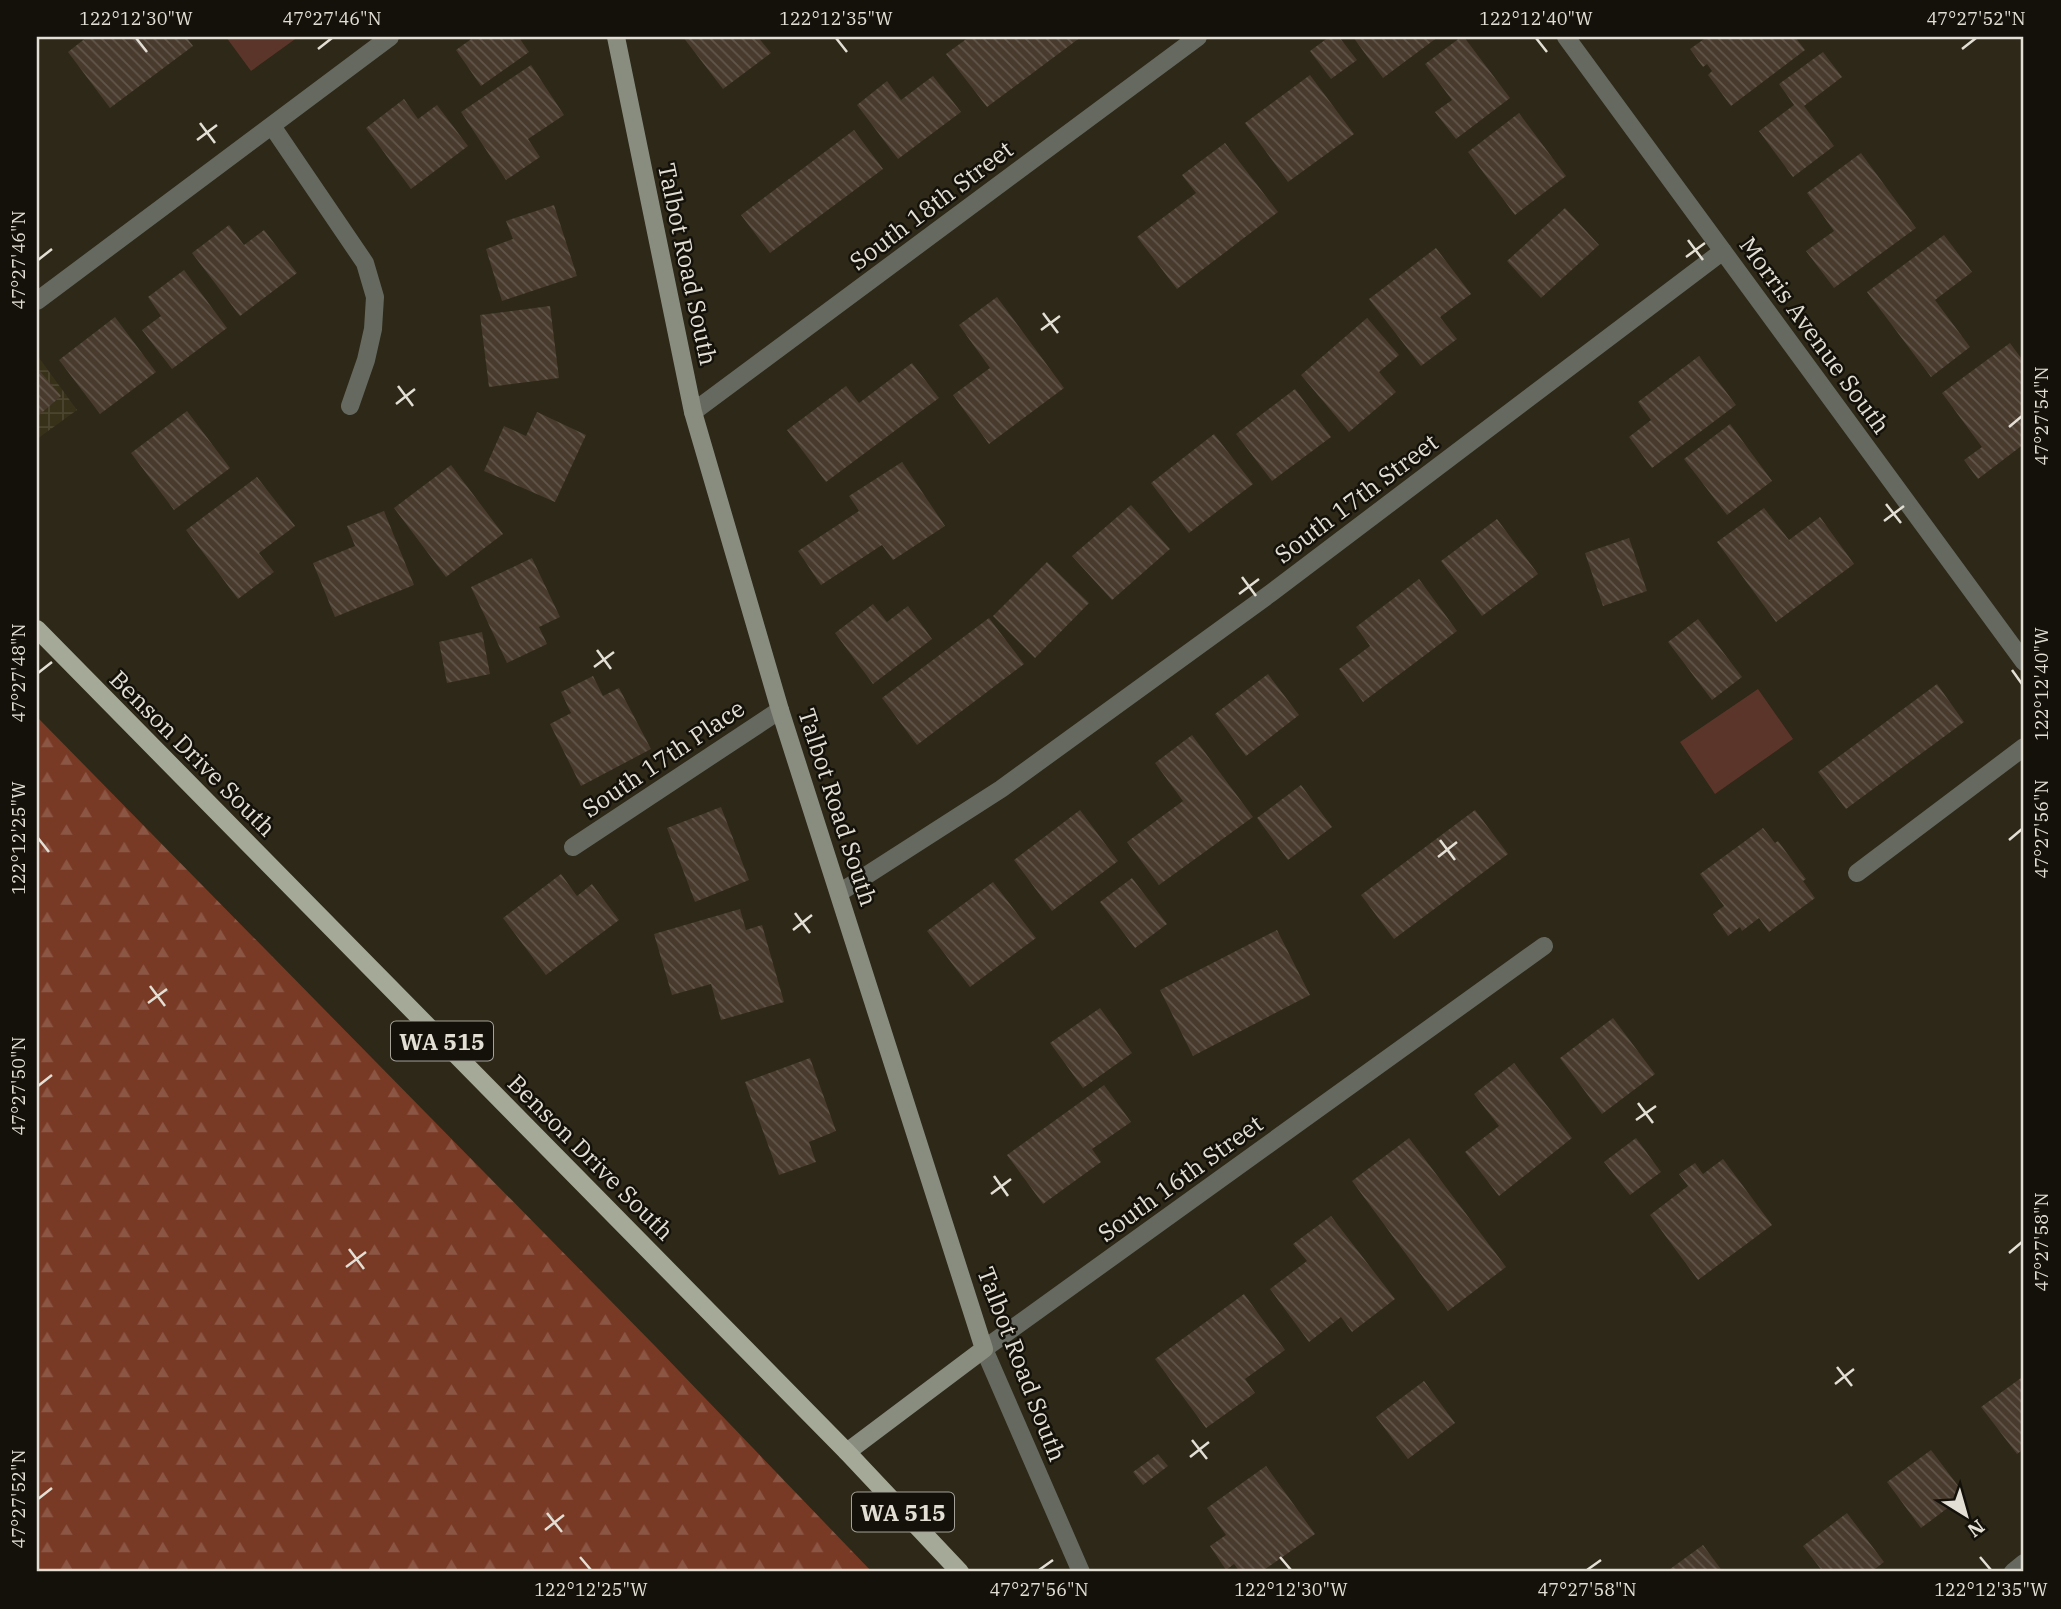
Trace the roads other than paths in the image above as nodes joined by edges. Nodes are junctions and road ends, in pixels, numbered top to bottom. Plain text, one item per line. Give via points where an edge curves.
1 (390, 37) edge
2 (616, 37) edge
3 (1198, 37) edge
4 (1566, 37) edge
5 (272, 126) junction
6 (1723, 251) junction
7 (37, 300) edge
8 (350, 406) dead end
9 (693, 412) junction
10 (37, 629) edge
11 (2024, 662) edge
12 (780, 710) junction
13 (2024, 747) edge
14 (573, 848) dead end
15 (1857, 873) dead end
16 (839, 893) junction
17 (1544, 946) dead end
18 (984, 1349) junction
19 (847, 1452) junction
20 (2024, 1563) edge
21 (960, 1572) edge
22 (1081, 1572) edge
23 (2013, 1572) edge

1 - 5 street
2 - 9 street, Talbot Road South
3 - 9 street, South 18th Street
4 - 6 street, Morris Avenue South
5 - 7 street
5 - 8 street via 365,264 374,297 373,329
6 - 11 street, Morris Avenue South
6 - 16 street, South 17th Street via 1282,585 1001,789
9 - 12 street, Talbot Road South
10 - 19 main road, Benson Drive South / WA 515
12 - 14 street, South 17th Place
12 - 16 street, Talbot Road South
13 - 15 street
16 - 18 street, Talbot Road South
17 - 18 street, South 16th Street
18 - 19 street, South 16th Street
18 - 22 street, Talbot Road South
19 - 21 main road, Benson Drive South / WA 515
20 - 23 street

